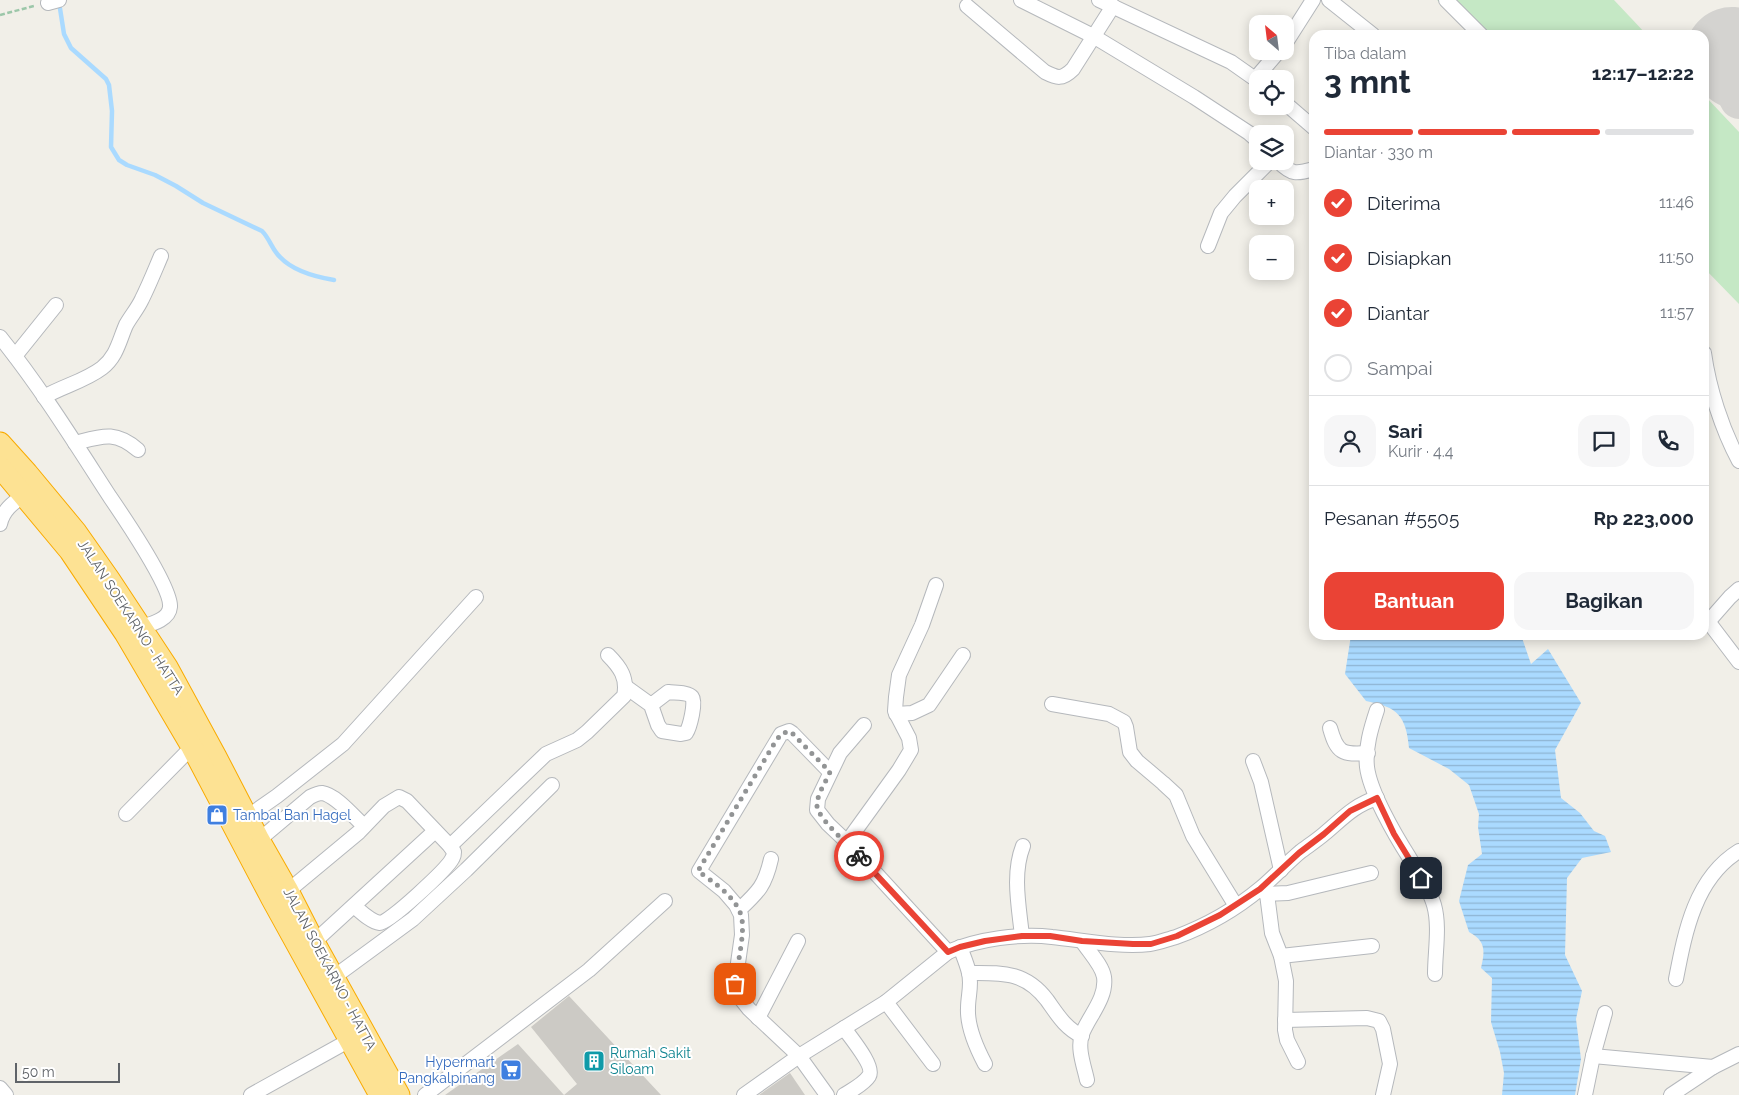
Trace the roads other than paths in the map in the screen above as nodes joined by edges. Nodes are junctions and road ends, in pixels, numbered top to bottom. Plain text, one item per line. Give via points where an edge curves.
1 (1021, 0) edge
2 (1099, 0) edge
3 (1313, 0) edge
4 (1329, 0) edge
5 (1446, 0) edge
6 (1038, 5) edge
7 (967, 6) dead end
8 (1113, 6) junction
9 (1294, 30) edge
10 (1367, 30) edge
11 (1476, 30) edge
12 (1093, 36) junction
13 (1272, 60) edge
14 (1264, 70) edge
15 (1249, 75) edge
16 (1294, 111) edge
17 (1309, 124) edge
18 (1249, 133) edge
19 (1261, 170) edge
20 (1288, 170) edge
21 (1309, 170) edge
22 (1208, 246) dead end
23 (161, 256) dead end
24 (56, 305) dead end
25 (0, 337) edge
26 (15, 356) junction
27 (1709, 380) edge
28 (44, 396) junction
29 (0, 443) edge
30 (75, 443) junction
31 (138, 450) dead end
32 (1739, 461) edge
33 (1, 473) edge
34 (24, 495) junction
35 (0, 524) edge
36 (936, 585) dead end
37 (1739, 589) edge
38 (476, 597) dead end
39 (1709, 616) edge
40 (1709, 623) edge
41 (140, 627) junction
42 (963, 654) dead end
43 (608, 655) dead end
44 (1739, 662) edge
45 (626, 687) junction
46 (1052, 704) dead end
47 (651, 705) dead end
48 (1377, 710) dead end
49 (896, 714) junction
50 (864, 725) dead end
51 (1330, 728) dead end
52 (192, 747) junction
53 (1368, 753) junction
54 (1253, 761) dead end
55 (830, 772) junction
56 (552, 785) dead end
57 (1377, 798) junction
58 (126, 814) dead end
59 (247, 817) junction
60 (364, 826) junction
61 (435, 831) junction
62 (259, 840) junction
63 (846, 842) junction
64 (450, 846) junction
65 (1023, 846) dead end
66 (1739, 851) edge
67 (771, 859) dead end
68 (1281, 870) junction
69 (1371, 873) dead end
70 (1263, 892) junction
71 (280, 895) junction
72 (665, 901) dead end
73 (354, 906) junction
74 (1236, 906) junction
75 (739, 910) junction
76 (1022, 936) junction
77 (798, 941) dead end
78 (1082, 941) junction
79 (314, 942) junction
80 (1372, 946) dead end
81 (954, 950) junction
82 (1281, 956) junction
83 (969, 973) junction
84 (1434, 974) dead end
85 (334, 977) junction
86 (1676, 979) dead end
87 (886, 1002) junction
88 (1605, 1013) dead end
89 (758, 1018) junction
90 (1285, 1020) junction
91 (844, 1028) junction
92 (1082, 1036) junction
93 (350, 1040) junction
94 (1739, 1054) edge
95 (799, 1056) junction
96 (1593, 1056) junction
97 (1298, 1062) dead end
98 (933, 1064) dead end
99 (985, 1064) dead end
100 (1713, 1067) junction
101 (1087, 1080) dead end
102 (0, 1088) edge
103 (6, 1095) edge
104 (251, 1095) edge
105 (380, 1095) edge
106 (399, 1095) edge
107 (425, 1095) edge
108 (744, 1095) edge
109 (827, 1095) edge
110 (844, 1095) edge
111 (1383, 1095) edge
112 (1585, 1095) edge
113 (1671, 1095) edge

1 - 6 street
2 - 8 street
3 - 9 street
4 - 10 street
5 - 11 street
6 - 12 street
7 - 12 street via 1045,72 1057,78 1073,69
8 - 12 street
8 - 15 street via 1232,62
12 - 18 street
13 - 14 street
16 - 17 street
19 - 22 street via 1222,213
20 - 21 street via 1292,173
23 - 28 street via 112,360 83,379
24 - 26 street
25 - 26 street
26 - 28 street
27 - 32 street
28 - 30 street
29 - 41 highway, JALAN SOEKARNO - HATTA via 76,532
30 - 31 street via 111,436 122,438
30 - 41 street via 138,540 169,600 167,615
33 - 34 highway, JALAN SOEKARNO - HATTA
34 - 35 street via 10,504
34 - 52 highway, JALAN SOEKARNO - HATTA via 70,551 125,634
36 - 49 street via 899,675
37 - 39 street
38 - 59 street via 343,744
40 - 44 street
41 - 59 highway, JALAN SOEKARNO - HATTA via 167,667
42 - 49 street via 929,705 919,711
43 - 45 street via 623,673
45 - 47 street
45 - 64 street via 624,696 587,732 546,754
46 - 74 street via 1108,714 1124,722 1130,752 1176,795 1193,836
48 - 53 street via 1370,731
49 - 63 street via 909,738 911,750
50 - 55 street via 840,753
51 - 53 street via 1336,746 1342,752
52 - 58 street
52 - 71 highway, JALAN SOEKARNO - HATTA
53 - 57 street via 1367,766
54 - 68 street via 1261,782
55 - 63 street via 816,808
55 - 75 street via 792,733 779,737 698,871 724,891
56 - 85 street via 414,919
57 - 68 street via 1350,811
57 - 84 street via 1434,905
59 - 62 highway, JALAN SOEKARNO - HATTA
60 - 61 street via 384,806 399,797 407,801
60 - 62 street via 336,800 322,793 310,797
60 - 71 street
61 - 64 street
61 - 73 street
62 - 71 highway, JALAN SOEKARNO - HATTA
63 - 81 street
64 - 73 street via 454,853 451,861 386,921 376,922
65 - 76 street via 1016,876
66 - 86 street via 1710,877 1696,903 1682,944
67 - 75 street via 762,887
68 - 70 street
69 - 70 street via 1288,893
70 - 74 street
70 - 82 street
71 - 79 highway, JALAN SOEKARNO - HATTA
71 - 93 highway, JALAN SOEKARNO - HATTA
72 - 107 street via 589,970
73 - 79 street
74 - 78 street via 1177,936 1151,944
75 - 89 street via 742,929 736,965 736,991
76 - 78 street
76 - 81 street via 985,941
77 - 89 street
78 - 92 street via 1098,965 1104,983
79 - 85 highway, JALAN SOEKARNO - HATTA
80 - 82 street
81 - 83 street
81 - 87 street
82 - 90 street via 1286,981
83 - 92 street via 1002,973 1020,978 1046,998 1068,1028
83 - 99 street via 968,1016
85 - 106 highway, JALAN SOEKARNO - HATTA
87 - 91 street
87 - 98 street
88 - 96 street
89 - 95 street
90 - 97 street via 1287,1040
90 - 111 street via 1367,1018 1379,1021 1385,1034 1390,1064
91 - 95 street
91 - 110 street via 870,1070 865,1080
92 - 101 street
93 - 104 street
93 - 105 highway, JALAN SOEKARNO - HATTA
94 - 100 street
95 - 108 street
95 - 109 street
96 - 100 street
96 - 112 street
100 - 113 street
102 - 103 street

